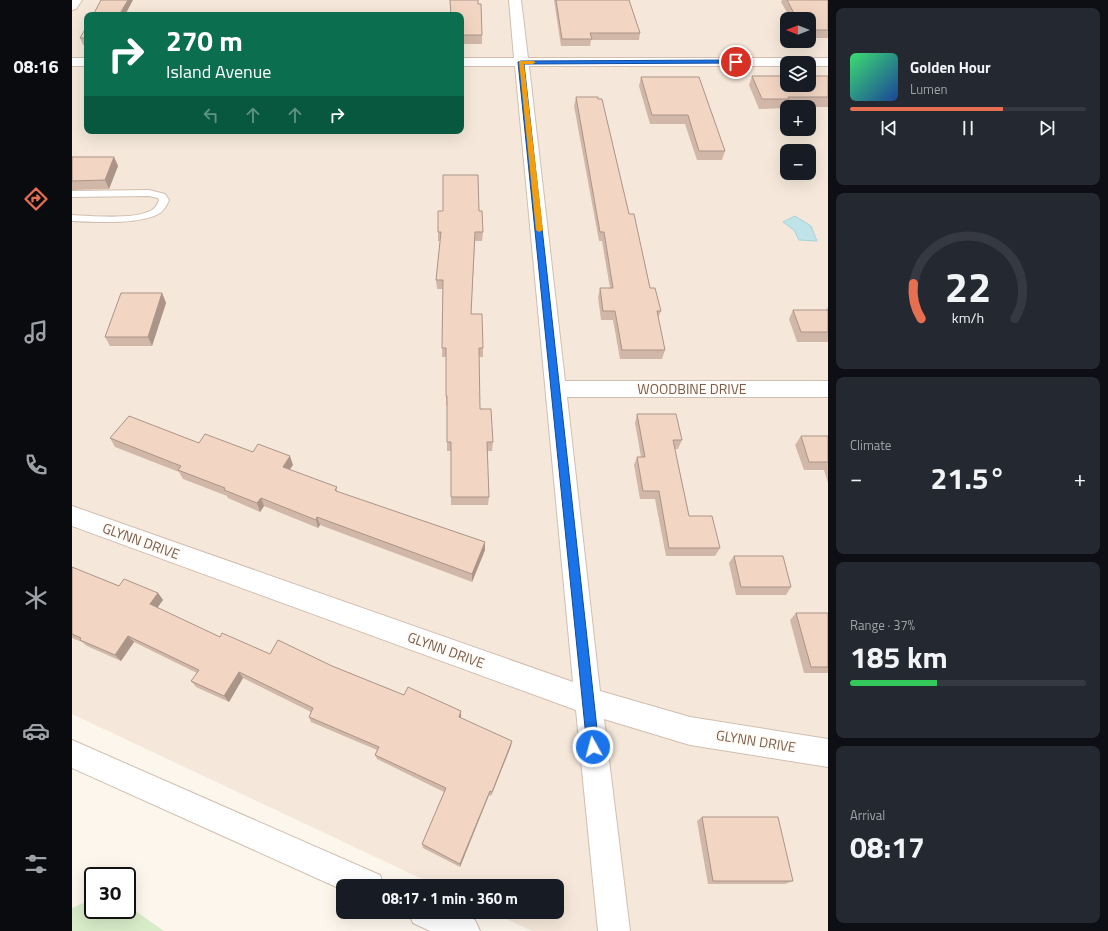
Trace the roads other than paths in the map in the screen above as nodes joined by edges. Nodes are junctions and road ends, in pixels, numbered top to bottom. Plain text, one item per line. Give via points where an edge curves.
1 (76, 0) edge
2 (515, 0) edge
3 (72, 6) edge
4 (72, 62) edge
5 (84, 62) edge
6 (464, 62) edge
7 (521, 62) junction
8 (828, 62) edge
9 (72, 194) edge
10 (72, 218) edge
11 (556, 389) junction
12 (828, 389) edge
13 (72, 516) edge
14 (588, 701) junction
15 (828, 752) edge
16 (72, 754) edge
17 (354, 879) edge
18 (439, 919) edge
19 (464, 931) edge
20 (614, 931) edge

1 - 3 street
2 - 7 street
4 - 5 street
6 - 7 street
7 - 8 street
7 - 11 street
9 - 10 lane via 150,193 162,196 164,200 161,207 150,215 101,219
11 - 12 street, WOODBINE DRIVE
11 - 14 street
13 - 14 street, GLYNN DRIVE
14 - 15 street, GLYNN DRIVE via 690,731
14 - 20 street
16 - 17 street
18 - 19 street

